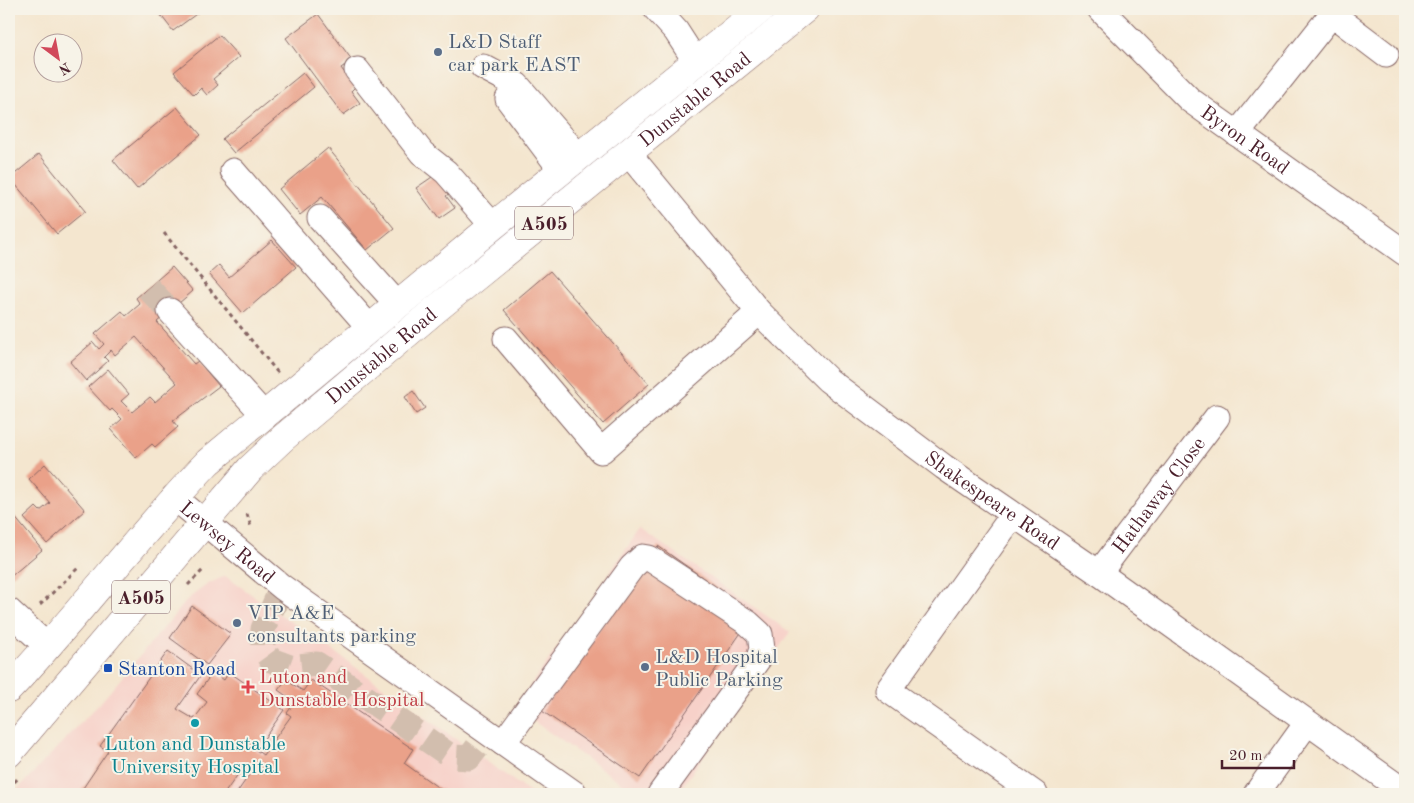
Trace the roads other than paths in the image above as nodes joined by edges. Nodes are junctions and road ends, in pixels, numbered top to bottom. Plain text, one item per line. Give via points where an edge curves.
1 (656, 9) edge
2 (680, 9) edge
3 (761, 9) edge
4 (805, 9) edge
5 (1100, 9) edge
6 (1386, 55) dead end
7 (704, 56) junction
8 (357, 70) dead end
9 (1237, 134) junction
10 (629, 154) junction
11 (233, 171) dead end
12 (320, 218) dead end
13 (493, 226) junction
14 (1405, 253) edge
15 (398, 305) junction
16 (170, 311) tunnel mouth
17 (759, 312) junction
18 (370, 328) junction
19 (506, 339) dead end
20 (264, 415) junction
21 (1217, 417) dead end
22 (174, 497) junction
23 (1013, 515) junction
24 (206, 521) junction
25 (1099, 573) junction
26 (9, 611) edge
27 (48, 648) junction
28 (9, 689) edge
29 (1307, 723) junction
30 (503, 742) junction
31 (9, 753) edge
32 (1405, 792) edge
33 (575, 794) edge
34 (660, 794) edge
35 (1035, 794) edge
36 (1256, 794) edge

1 - 7 street
2 - 7 street
3 - 7 main road, Dunstable Road / A505
4 - 10 main road, Dunstable Road / A505
5 - 9 street, Byron Road via 1190,100
6 - 9 street via 1332,14
7 - 13 main road, Dunstable Road / A505
8 - 13 street via 422,152 446,172
9 - 14 street, Byron Road
10 - 17 street, Shakespeare Road
10 - 24 main road, Dunstable Road / A505 via 435,310 283,438 250,469
11 - 18 street
12 - 15 street
13 - 15 main road, Dunstable Road / A505
15 - 18 main road, Dunstable Road / A505
16 - 20 street
17 - 19 street via 601,451
17 - 23 street, Shakespeare Road via 828,380
18 - 20 main road, Dunstable Road / A505
20 - 22 main road, Dunstable Road / A505 via 208,462
21 - 25 street, Hathaway Close
22 - 24 street, Lewsey Road
22 - 27 main road, Dunstable Road / A505
23 - 25 street, Shakespeare Road
23 - 35 street via 888,690
24 - 30 street, Lewsey Road via 282,586
24 - 31 main road, Dunstable Road / A505
25 - 29 street, Shakespeare Road
26 - 27 street
27 - 28 main road, Dunstable Road / A505
29 - 32 street, Shakespeare Road
29 - 36 street
30 - 33 street, Lewsey Road
30 - 34 street via 632,568 643,557 649,558 748,623 762,640 759,658 743,683

